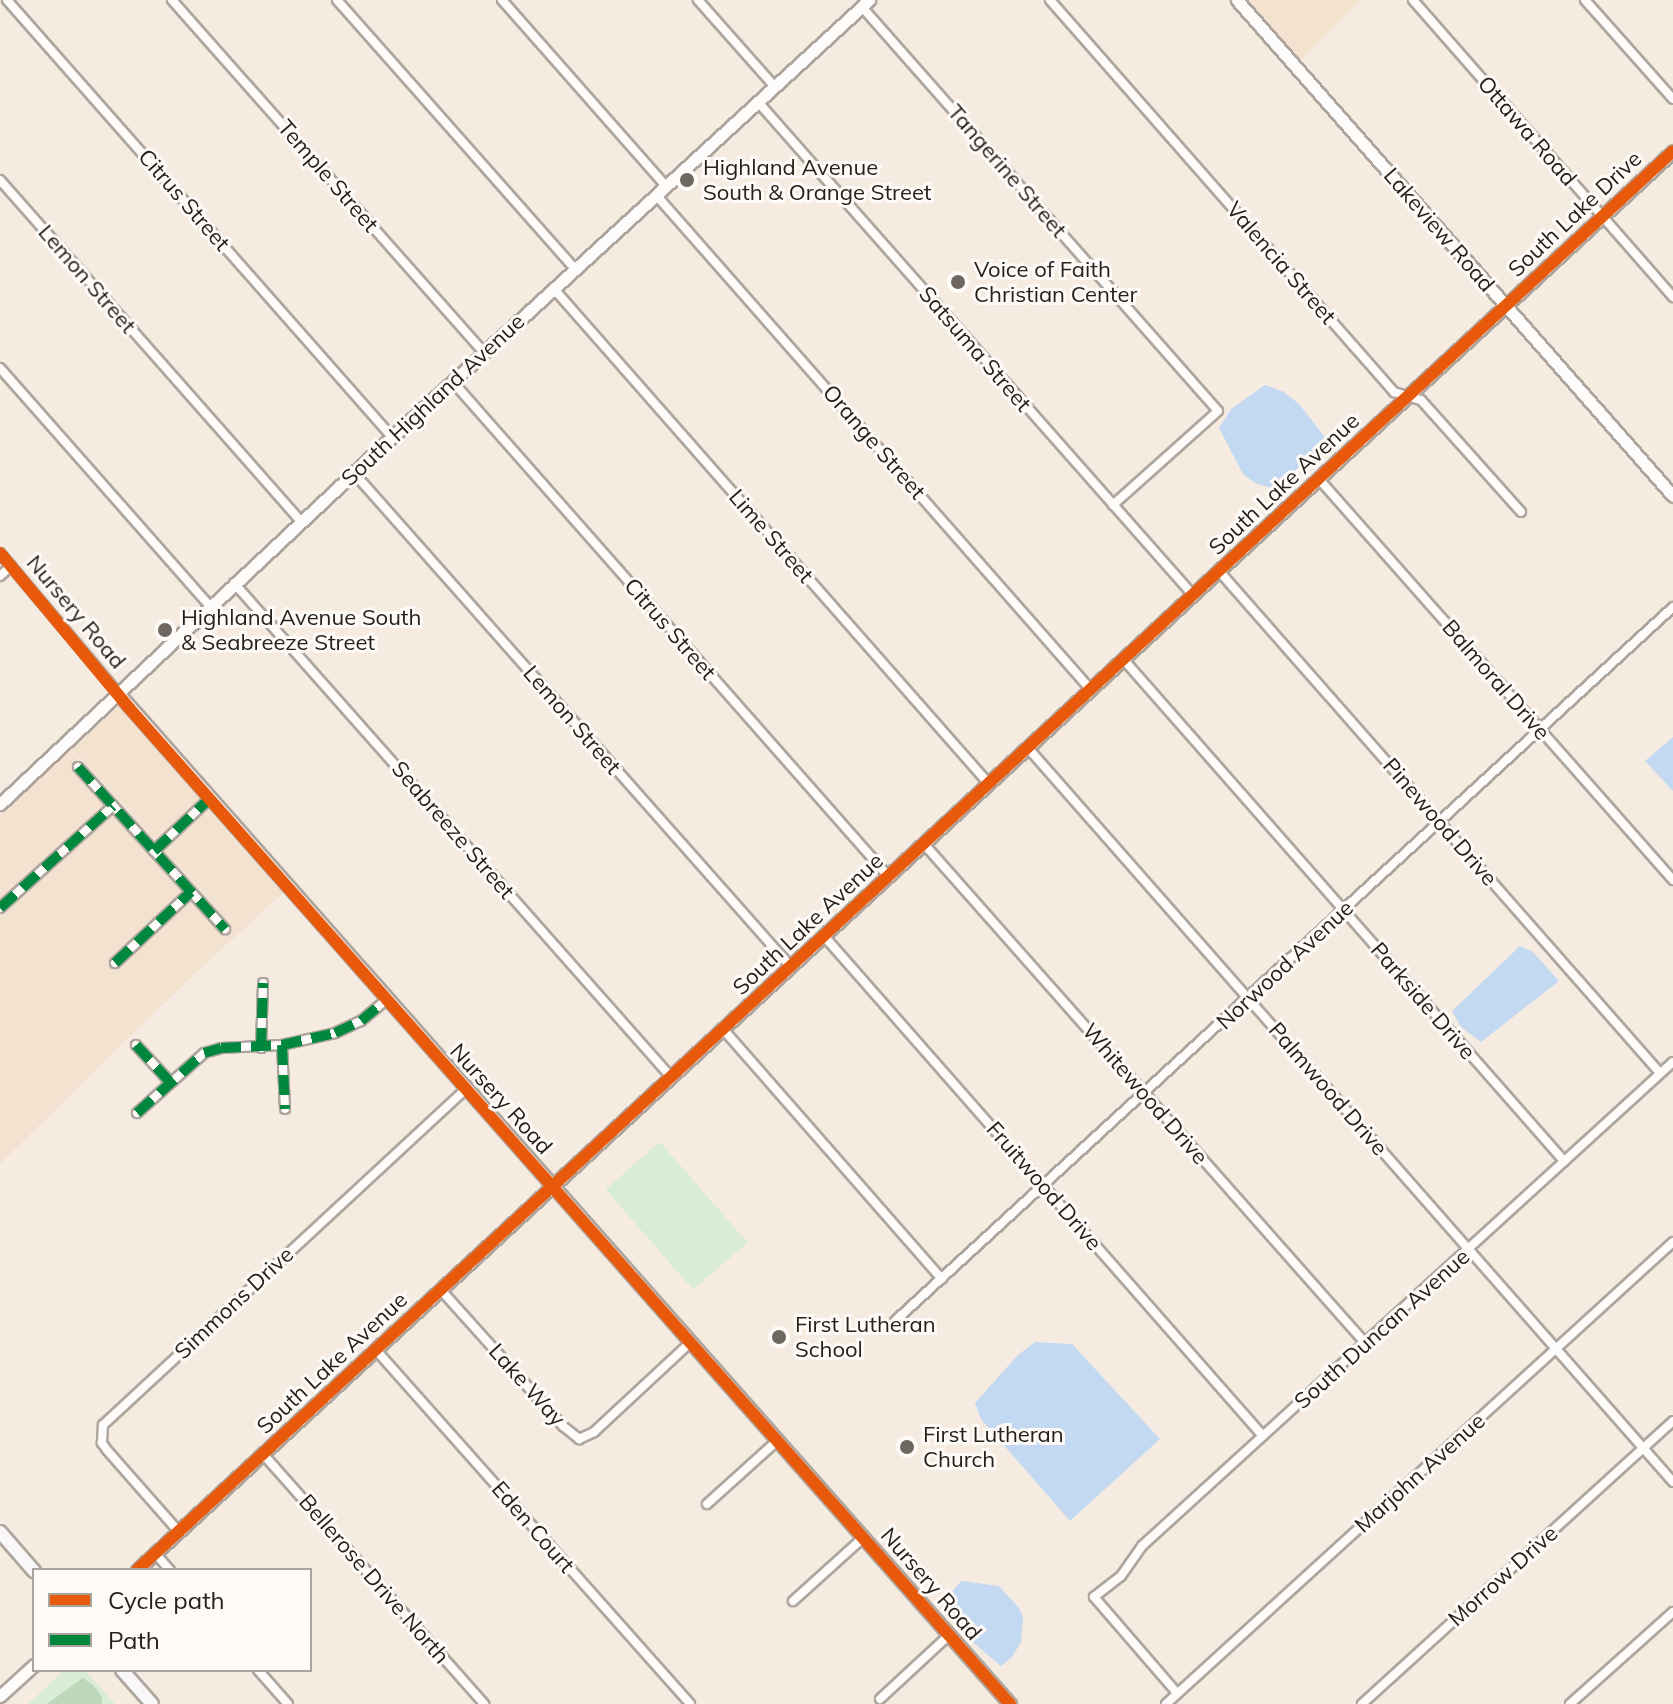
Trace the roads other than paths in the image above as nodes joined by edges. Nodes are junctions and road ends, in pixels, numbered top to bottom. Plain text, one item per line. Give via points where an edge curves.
1 (7, 0) edge
2 (172, 0) edge
3 (337, 0) edge
4 (502, 0) edge
5 (698, 0) edge
6 (1050, 0) edge
7 (1237, 0) edge
8 (1413, 0) edge
9 (1585, 0) edge
10 (865, 3) edge
11 (775, 87) junction
12 (1673, 99) edge
13 (758, 102) junction
14 (1673, 151) edge
15 (0, 180) edge
16 (666, 186) junction
17 (656, 195) junction
18 (1602, 216) junction
19 (575, 269) junction
20 (554, 289) junction
21 (1673, 297) edge
22 (1505, 306) junction
23 (484, 353) junction
24 (0, 368) edge
25 (453, 382) junction
26 (1408, 396) junction
27 (392, 437) junction
28 (354, 473) junction
29 (1319, 479) junction
30 (1673, 496) edge
31 (1113, 505) junction
32 (1521, 512) dead end
33 (302, 522) junction
34 (0, 553) edge
35 (11, 566) junction
36 (1219, 571) junction
37 (0, 576) edge
38 (234, 583) junction
39 (1193, 595) junction
40 (210, 606) junction
41 (1673, 607) edge
42 (1124, 660) junction
43 (1091, 690) junction
44 (117, 692) junction
45 (1540, 730) junction
46 (1028, 748) junction
47 (78, 767) dead end
48 (989, 784) junction
49 (209, 799) junction
50 (0, 804) edge
51 (113, 806) junction
52 (1440, 823) junction
53 (924, 844) junction
54 (154, 851) junction
55 (888, 876) junction
56 (1673, 880) edge
57 (191, 892) junction
58 (0, 908) edge
59 (1344, 910) junction
60 (225, 929) dead end
61 (824, 936) junction
62 (115, 963) dead end
63 (791, 967) junction
64 (263, 983) dead end
65 (1248, 998) junction
66 (386, 1000) junction
67 (723, 1029) junction
68 (136, 1045) dead end
69 (282, 1045) junction
70 (261, 1048) junction
71 (1673, 1062) edge
72 (1660, 1073) junction
73 (671, 1077) junction
74 (170, 1082) junction
75 (465, 1090) junction
76 (1145, 1093) junction
77 (285, 1109) dead end
78 (137, 1113) dead end
79 (1564, 1161) junction
80 (553, 1186) junction
81 (1043, 1186) junction
82 (1673, 1242) edge
83 (1470, 1250) junction
84 (942, 1279) junction
85 (441, 1290) junction
86 (895, 1321) dead end
87 (691, 1342) junction
88 (1366, 1344) junction
89 (1557, 1349) junction
90 (376, 1350) junction
91 (1673, 1421) edge
92 (1263, 1436) junction
93 (778, 1440) junction
94 (1644, 1448) junction
95 (263, 1454) junction
96 (1673, 1482) edge
97 (707, 1504) dead end
98 (0, 1532) edge
99 (179, 1532) junction
100 (864, 1537) junction
101 (155, 1553) junction
102 (139, 1568) edge
103 (168, 1568) edge
104 (32, 1569) edge
105 (793, 1601) dead end
106 (1673, 1612) edge
107 (949, 1635) junction
108 (32, 1667) edge
109 (124, 1672) edge
110 (260, 1672) edge
111 (1177, 1693) junction
112 (0, 1696) edge
113 (880, 1699) dead end
114 (152, 1704) edge
115 (288, 1704) edge
116 (484, 1704) edge
117 (690, 1704) edge
118 (1010, 1704) edge
119 (1166, 1704) edge
120 (1362, 1704) edge
121 (1570, 1704) edge

1 - 27 street, Citrus Street
2 - 23 street, Temple Street
3 - 19 street
4 - 16 street
5 - 11 street
6 - 26 street, Valencia Street via 1394,392
7 - 22 street, Lakeview Road
8 - 18 street, Ottawa Road
9 - 12 street
10 - 11 street, South Highland Avenue
10 - 31 street, Tangerine Street via 1218,411
11 - 13 street, South Highland Avenue
13 - 16 street, South Highland Avenue
13 - 31 street, Satsuma Street
14 - 18 street, South Lake Drive
15 - 33 street, Lemon Street
16 - 17 street, South Highland Avenue
17 - 19 street, South Highland Avenue
17 - 43 street, Orange Street
18 - 21 street, Ottawa Road
18 - 22 street, South Lake Drive
19 - 20 street, South Highland Avenue
20 - 23 street, South Highland Avenue
20 - 48 street, Lime Street
22 - 26 street, South Lake Avenue
22 - 30 street, Lakeview Road
23 - 25 street, South Highland Avenue
24 - 40 street
25 - 27 street, South Highland Avenue
25 - 55 street, Citrus Street
26 - 29 street, South Lake Avenue
26 - 32 street, Valencia Street via 1421,400
27 - 28 street, South Highland Avenue
28 - 33 street, South Highland Avenue
28 - 63 street, Lemon Street
29 - 36 street, South Lake Avenue
29 - 45 street, Balmoral Drive
31 - 39 street, Satsuma Street
33 - 38 street, South Highland Avenue
34 - 35 street, Nursery Road
35 - 37 street
35 - 44 street, Nursery Road
36 - 39 street, South Lake Avenue
36 - 52 street, Pinewood Drive
38 - 40 street, South Highland Avenue
38 - 73 street, Seabreeze Street
39 - 42 street, South Lake Avenue
40 - 44 street, South Highland Avenue
41 - 45 street, Norwood Avenue
42 - 43 street, South Lake Avenue
42 - 59 street, Parkside Drive
43 - 46 street, South Lake Avenue
44 - 49 street, Nursery Road
44 - 50 street, South Highland Avenue
45 - 52 street, Norwood Avenue
45 - 56 street, Balmoral Drive
46 - 48 street, South Lake Avenue
46 - 65 street, Palmwood Drive
47 - 51 street
48 - 53 street, South Lake Avenue
49 - 54 street
49 - 66 street, Nursery Road
51 - 54 street
51 - 58 street
52 - 59 street, Norwood Avenue
52 - 72 street, Pinewood Drive
53 - 55 street, South Lake Avenue
53 - 76 street, Whitewood Drive
54 - 57 street
55 - 61 street, South Lake Avenue
57 - 60 street
57 - 62 street
59 - 65 street, Norwood Avenue
59 - 79 street, Parkside Drive
61 - 63 street, South Lake Avenue
61 - 81 street, Fruitwood Drive
63 - 67 street, South Lake Avenue
64 - 70 street
65 - 76 street, Norwood Avenue
65 - 83 street, Palmwood Drive
66 - 69 street via 349,1029
66 - 75 street, Nursery Road
67 - 73 street, South Lake Avenue
67 - 84 street
68 - 74 street
69 - 70 street
69 - 77 street
70 - 74 street via 204,1053
71 - 72 street, South Duncan Avenue
72 - 79 street, South Duncan Avenue
73 - 80 street, South Lake Avenue
74 - 78 street
75 - 80 street, Nursery Road
75 - 99 street, Simmons Drive via 103,1425 107,1450
76 - 81 street, Norwood Avenue
76 - 88 street, Whitewood Drive
79 - 83 street, South Duncan Avenue
80 - 85 street, South Lake Avenue
80 - 87 street, Nursery Road
81 - 84 street, Norwood Avenue
81 - 92 street, Fruitwood Drive
82 - 89 street, Marjohn Avenue
83 - 88 street, South Duncan Avenue
83 - 89 street, Palmwood Drive
84 - 86 street, Norwood Avenue
85 - 87 street, Lake Way via 579,1439 594,1432
85 - 90 street, South Lake Avenue
87 - 93 street, Nursery Road
88 - 92 street, South Duncan Avenue
89 - 94 street, Palmwood Drive
89 - 111 street, Marjohn Avenue
90 - 95 street, South Lake Avenue
90 - 117 street, Eden Court
91 - 94 street, Morrow Drive
92 - 111 street, South Duncan Avenue via 1094,1597
93 - 97 street
93 - 100 street, Nursery Road
94 - 96 street, Palmwood Drive
94 - 120 street, Morrow Drive
95 - 99 street, South Lake Avenue
95 - 116 street, Bellerose Drive North
98 - 104 main road
99 - 101 street, South Lake Avenue
100 - 105 street
100 - 107 street, Nursery Road
101 - 102 street, South Lake Avenue
101 - 103 street
106 - 121 street
107 - 113 street
107 - 118 street, Nursery Road
108 - 112 street
109 - 114 main road
110 - 115 street
111 - 119 street, Marjohn Avenue

